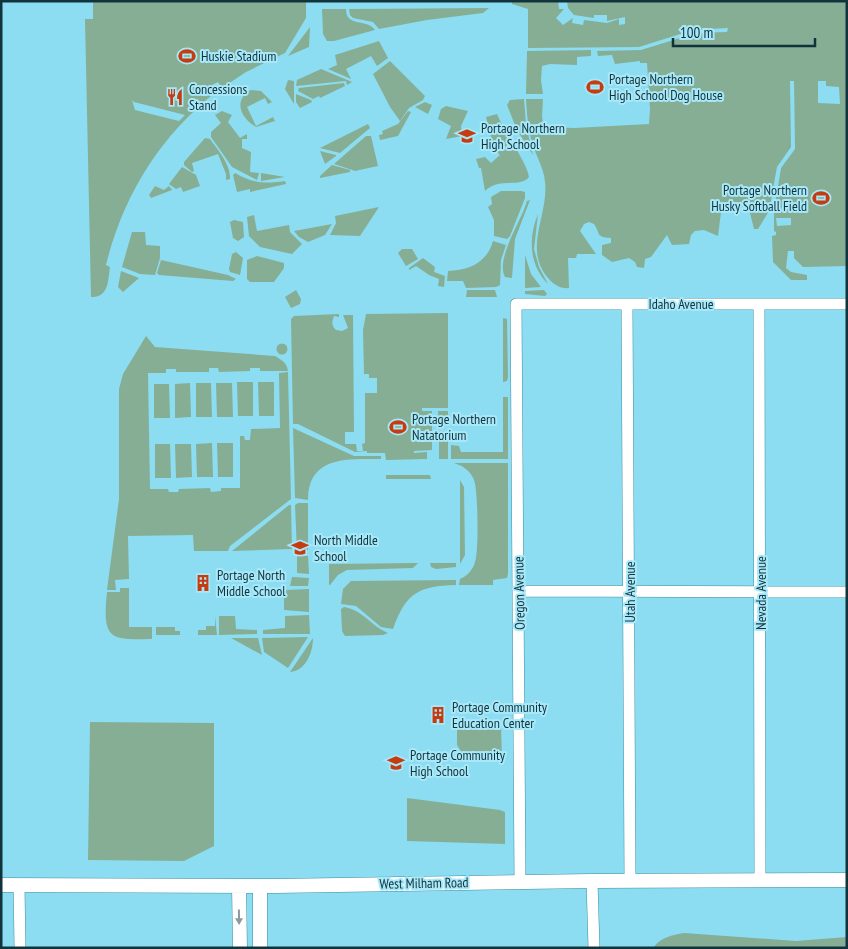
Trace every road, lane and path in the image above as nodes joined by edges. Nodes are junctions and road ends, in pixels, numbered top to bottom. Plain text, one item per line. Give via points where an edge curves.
1 (516, 304) joint
2 (627, 304) junction
3 (847, 304) edge
4 (759, 305) junction
5 (761, 590) junction
6 (520, 591) junction
7 (847, 592) edge
8 (630, 593) junction
9 (630, 880) junction
10 (847, 880) edge
11 (592, 881) junction
12 (760, 881) junction
13 (520, 882) junction
14 (1, 885) edge
15 (19, 885) junction
16 (239, 886) junction
17 (260, 886) junction
18 (20, 948) edge
19 (240, 948) edge
20 (260, 948) edge
21 (594, 948) edge

1 - 2 street, Idaho Avenue
1 - 6 street, Oregon Avenue
2 - 4 street, Idaho Avenue
2 - 8 street, Utah Avenue
3 - 4 street, Idaho Avenue
4 - 5 street, Nevada Avenue
5 - 7 street
5 - 8 street
5 - 12 street, Nevada Avenue
6 - 8 street
6 - 13 street, Oregon Avenue
8 - 9 street, Utah Avenue
9 - 11 street, West Milham Road
9 - 12 street, West Milham Road
10 - 12 street, West Milham Road
11 - 13 street, West Milham Road
11 - 21 street
13 - 17 street, West Milham Road
14 - 15 street, West Milham Road
15 - 16 street, West Milham Road
15 - 18 street
16 - 17 street, West Milham Road
16 -> 19 street
17 - 20 street

